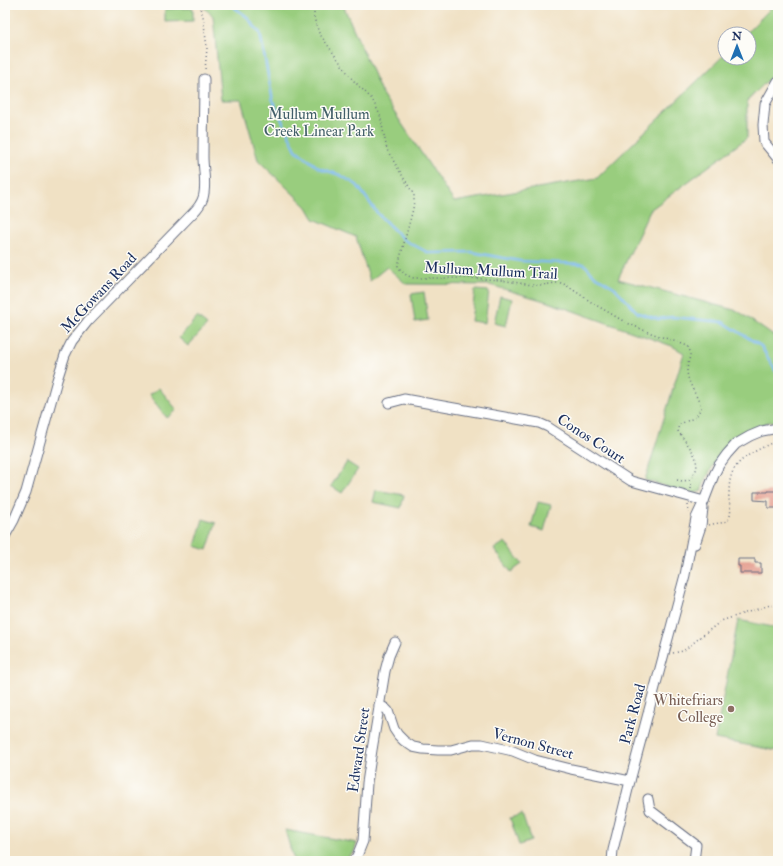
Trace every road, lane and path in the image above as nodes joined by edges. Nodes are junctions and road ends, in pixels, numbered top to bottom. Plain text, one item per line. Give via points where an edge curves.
1 (199, 5) edge
2 (314, 5) edge
3 (204, 79) joint
4 (778, 81) edge
5 (778, 159) edge
6 (389, 403) dead end
7 (778, 428) edge
8 (778, 440) edge
9 (677, 480) dead end
10 (691, 480) junction
11 (689, 497) junction
12 (704, 501) junction
13 (698, 525) junction
14 (5, 536) edge
15 (778, 607) edge
16 (395, 642) dead end
17 (663, 656) junction
18 (379, 705) junction
19 (630, 781) junction
20 (648, 799) dead end
21 (352, 861) edge
22 (612, 861) edge
23 (694, 861) edge

1 - 3 path via 207,48
2 - 10 path, Mullum Mullum Trail via 314,18 323,39 352,80 377,107 387,150 414,194 413,209 398,266 400,270 414,278 471,278 532,285 566,285 625,322 688,346 688,375 701,408 696,416 680,424 678,432 696,459 696,468
3 - 14 street, McGowans Road via 203,199 194,213 88,321 72,341 57,380 26,492
4 - 5 street via 765,104 763,125 764,142
6 - 11 street, Conos Court via 404,399 539,423 631,481
7 - 12 street, Park Road via 762,431 736,444 719,464
8 - 13 path via 747,456 736,466 730,478 729,519 722,524
9 - 10 path
10 - 11 path, Mullum Mullum Trail
11 - 12 street, Conos Court
11 - 13 path, Mullum Mullum Trail via 689,522
12 - 13 street, Park Road
13 - 17 street, Park Road
15 - 17 path via 770,605 721,621 683,651
16 - 18 street, Edward Street via 389,656
17 - 19 street, Park Road
18 - 19 street, Vernon Street via 388,711 398,734 413,747 451,750 482,744 513,751 535,760
18 - 21 street, Edward Street via 367,783 363,841 358,856
19 - 22 street, Park Road
20 - 23 street via 650,810 696,845

